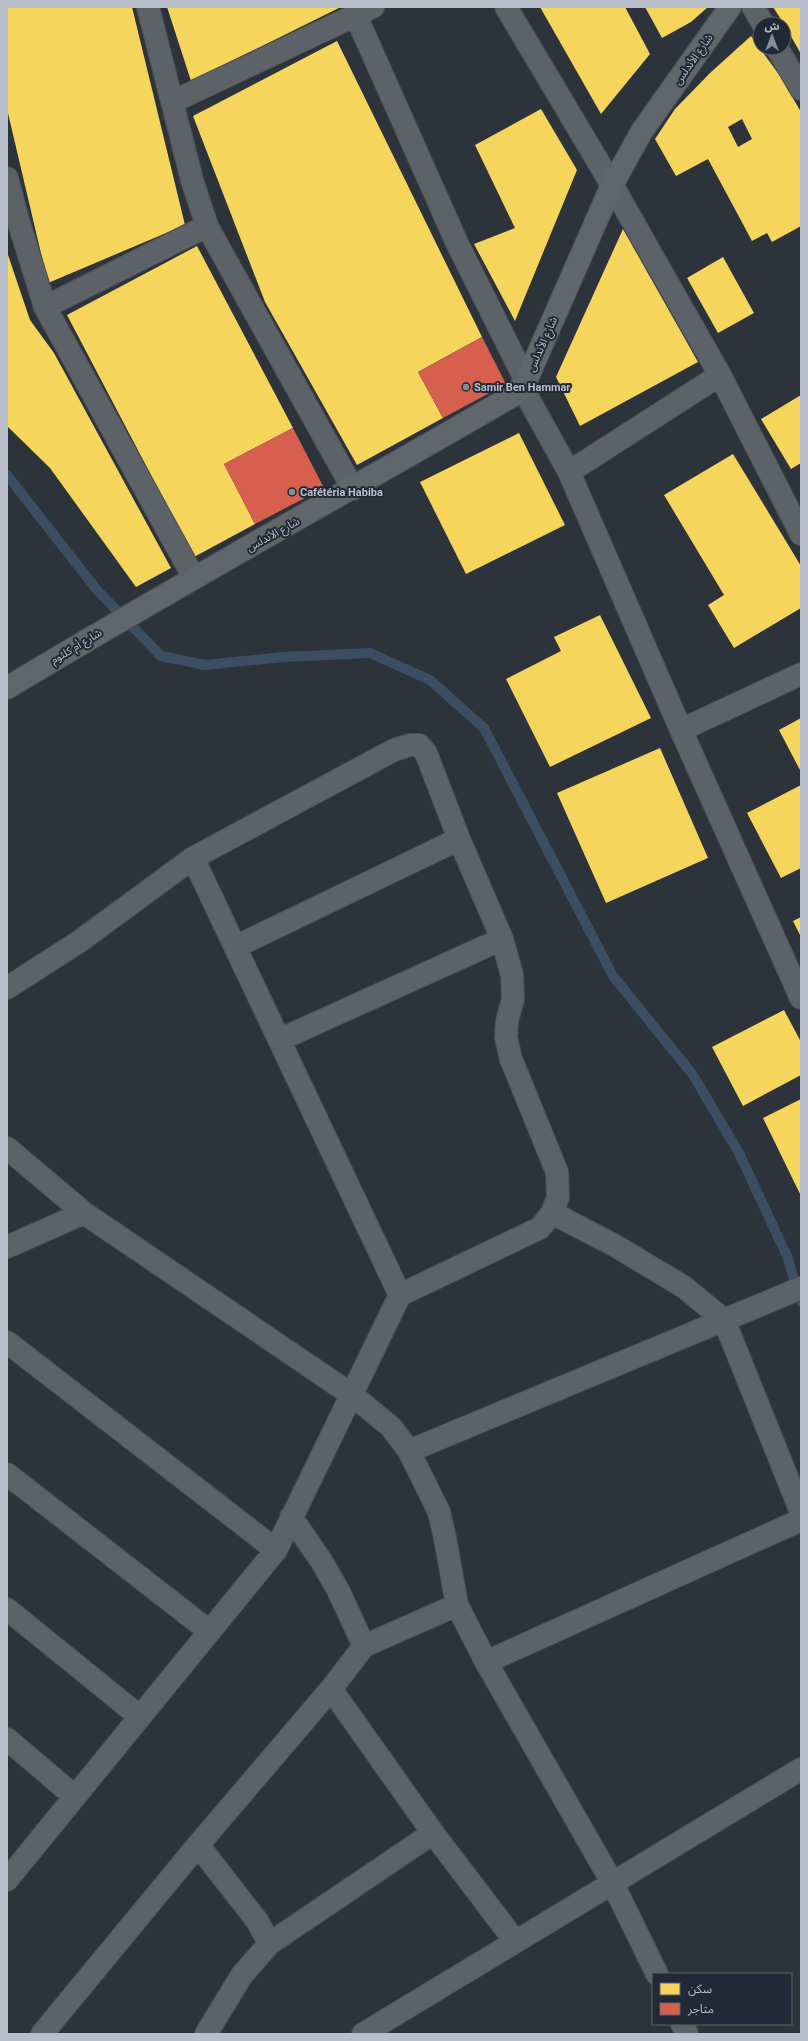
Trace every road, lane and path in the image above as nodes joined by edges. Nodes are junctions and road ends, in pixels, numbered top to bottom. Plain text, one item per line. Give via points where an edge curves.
1 (148, 7) edge
2 (506, 7) edge
3 (730, 7) edge
4 (753, 7) edge
5 (364, 11) edge
6 (758, 16) edge
7 (782, 56) edge
8 (801, 90) edge
9 (172, 102) junction
10 (7, 178) edge
11 (612, 185) junction
12 (207, 226) junction
13 (45, 307) junction
14 (720, 375) junction
15 (524, 384) junction
16 (570, 472) junction
17 (353, 488) junction
18 (801, 534) edge
19 (194, 578) junction
20 (145, 606) joint
21 (801, 674) edge
22 (7, 688) edge
23 (681, 730) junction
24 (459, 839) junction
25 (193, 858) junction
26 (502, 939) junction
27 (235, 947) junction
28 (7, 988) edge
29 (799, 990) edge
30 (279, 1040) junction
31 (7, 1148) edge
32 (7, 1167) edge
33 (31, 1168) junction
34 (84, 1213) junction
35 (552, 1213) junction
36 (7, 1247) edge
37 (801, 1288) edge
38 (400, 1295) junction
39 (724, 1320) junction
40 (7, 1342) edge
41 (352, 1396) junction
42 (409, 1451) junction
43 (7, 1474) edge
44 (801, 1512) edge
45 (291, 1517) junction
46 (801, 1520) edge
47 (276, 1550) junction
48 (458, 1605) junction
49 (7, 1609) edge
50 (209, 1631) junction
51 (364, 1646) junction
52 (486, 1662) junction
53 (331, 1689) junction
54 (139, 1716) junction
55 (7, 1739) edge
56 (801, 1769) edge
57 (74, 1796) junction
58 (433, 1833) junction
59 (198, 1845) junction
60 (7, 1880) edge
61 (612, 1882) junction
62 (515, 1941) junction
63 (269, 1944) junction
64 (657, 1973) edge
65 (42, 2034) edge
66 (206, 2034) edge
67 (363, 2034) edge

1 - 9 street
2 - 11 street
3 - 11 street, شارع الأندلس via 642,132
4 - 6 street
5 - 9 street
5 - 15 street via 457,242
7 - 8 street
9 - 12 street
10 - 13 street
11 - 14 street
11 - 15 street, شارع الأندلس
12 - 13 street
12 - 17 street
13 - 19 street
14 - 16 street
14 - 18 street
15 - 16 street
15 - 17 street, شارع الأندلس via 514,395
16 - 23 street
17 - 19 street, شارع الأندلس
19 - 20 street, شارع الأندلس
20 - 22 street, شارع أم كلثوم
21 - 23 street
23 - 29 street
24 - 25 street via 426,753 419,745 410,745 394,750
24 - 26 street
24 - 27 street
25 - 27 street
25 - 28 street via 80,941
26 - 30 street
26 - 35 street via 512,975 513,999 507,1021 506,1038 511,1059 557,1172 558,1197
27 - 30 street
30 - 38 street
31 - 33 street
32 - 33 street
33 - 34 street
34 - 36 street
34 - 41 street
35 - 38 street via 540,1228
35 - 39 street via 614,1245 684,1287
37 - 39 street
38 - 41 street
39 - 42 street
39 - 44 street
40 - 47 street
41 - 42 street via 391,1427
41 - 45 street
42 - 48 street via 439,1512
43 - 50 street
45 - 47 street
45 - 51 street via 338,1590
46 - 52 street
47 - 50 street
48 - 51 street
48 - 52 street
49 - 54 street
50 - 54 street
51 - 53 street
52 - 61 street
53 - 58 street
53 - 59 street
54 - 57 street
55 - 57 street
56 - 61 street
57 - 60 street
58 - 62 street
58 - 63 street
59 - 63 street via 258,1922
59 - 65 street
61 - 62 street
61 - 64 street
62 - 67 street
63 - 66 street via 242,1975

